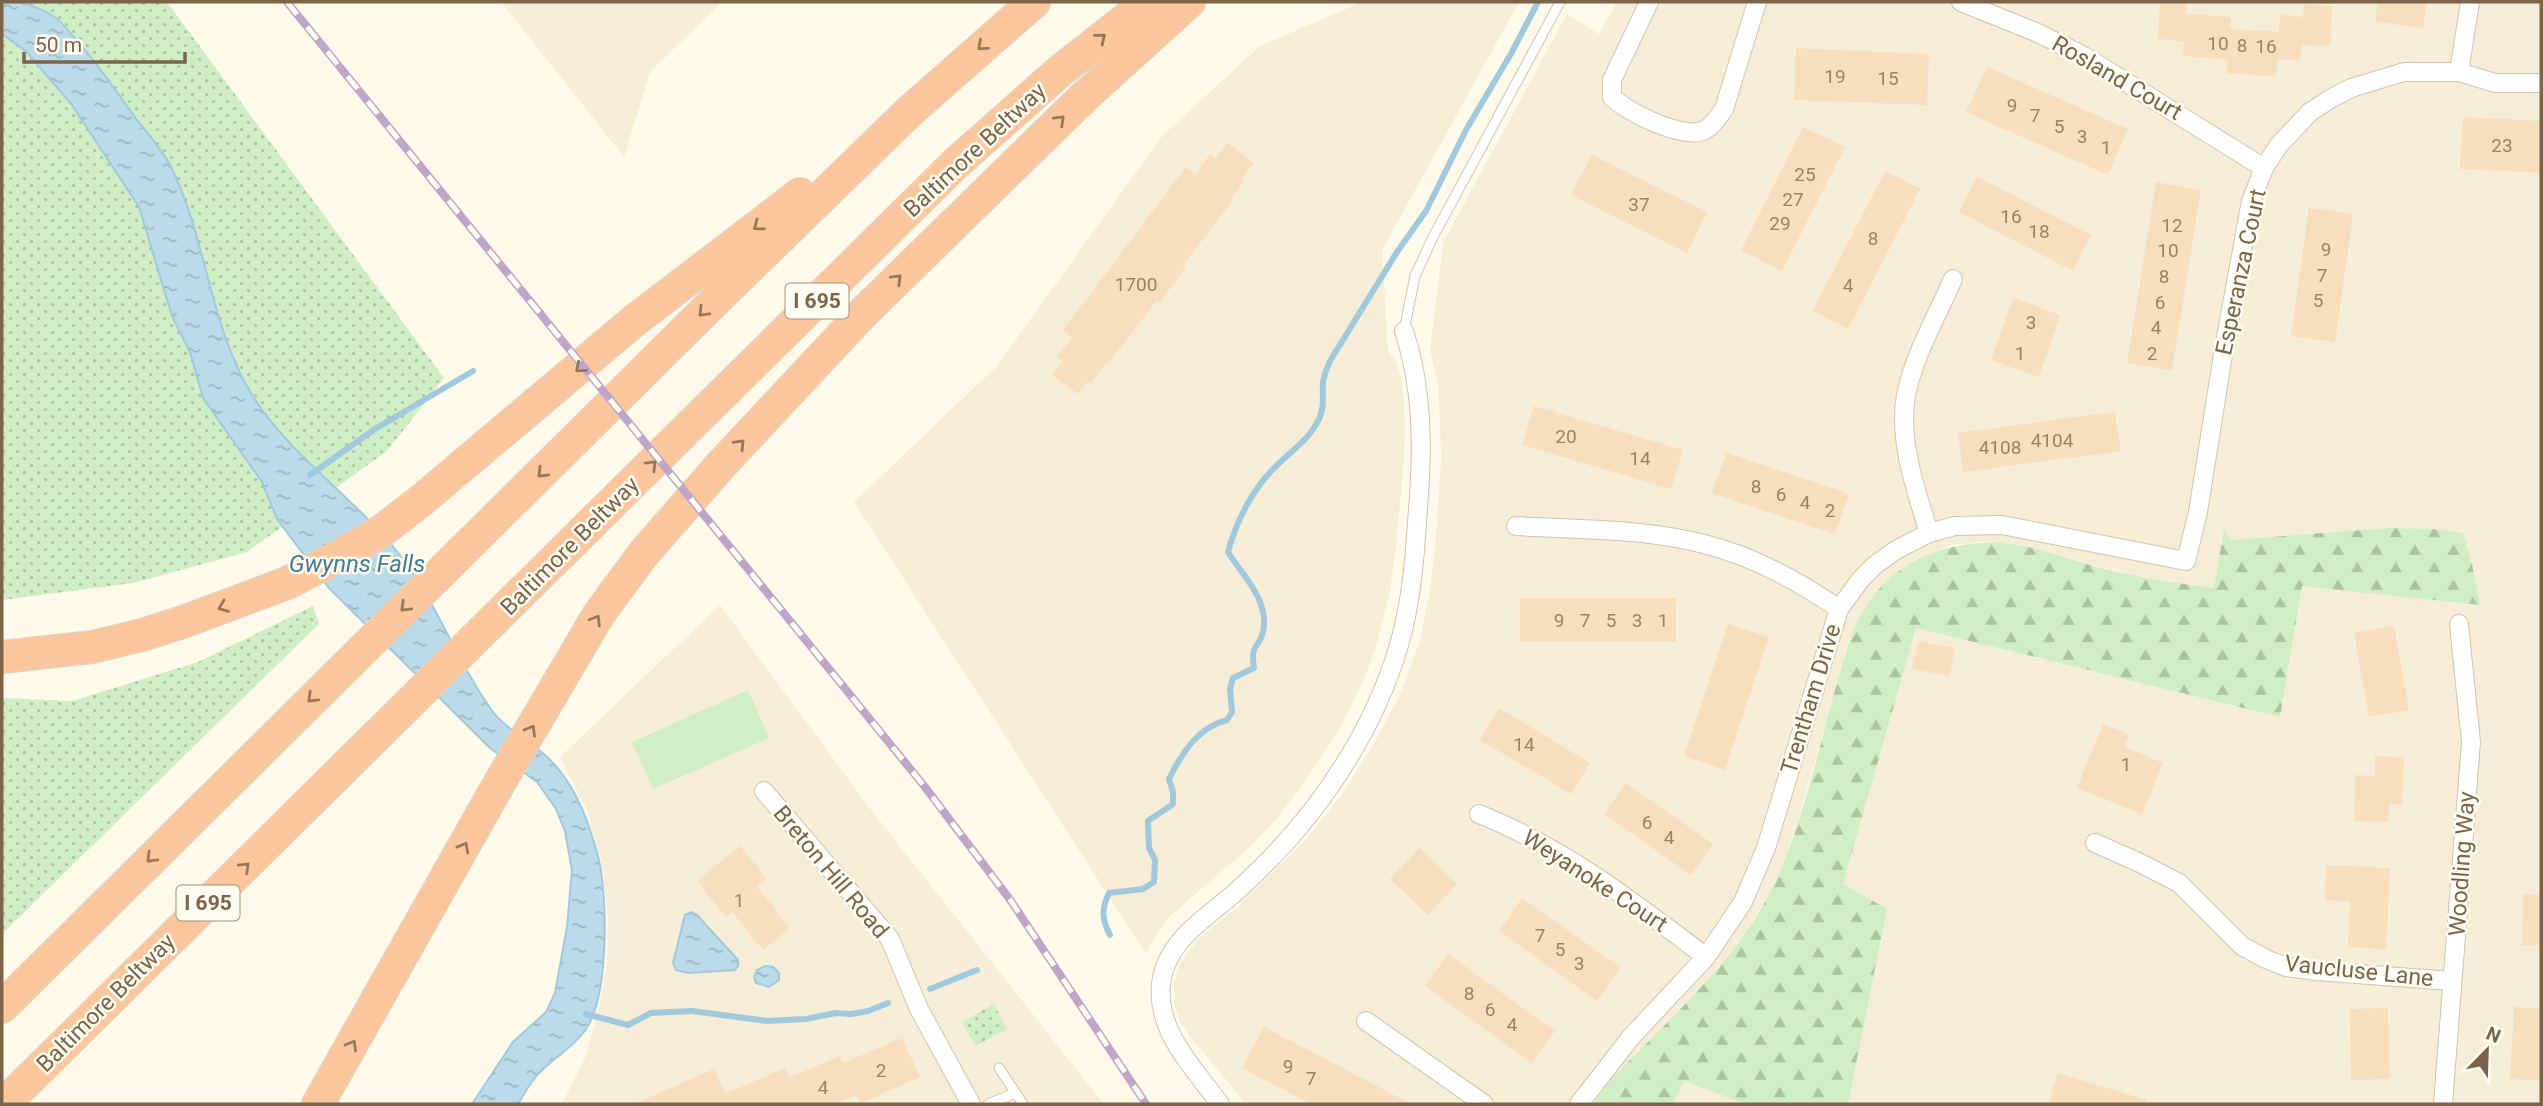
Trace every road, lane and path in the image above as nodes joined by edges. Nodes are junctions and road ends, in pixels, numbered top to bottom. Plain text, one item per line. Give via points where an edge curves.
1 (1034, 2) edge
2 (1148, 2) edge
3 (1189, 2) edge
4 (1560, 2) edge
5 (1649, 2) edge
6 (1757, 2) edge
7 (1961, 2) edge
8 (2470, 2) edge
9 (2003, 9) edge
10 (2459, 72) junction
11 (2541, 83) edge
12 (910, 111) junction
13 (2264, 169) junction
14 (1953, 279) dead end
15 (1404, 331) joint
16 (1516, 526) dead end
17 (1929, 533) junction
18 (2186, 561) joint
19 (1839, 609) junction
20 (2459, 624) dead end
21 (2, 657) edge
22 (764, 791) dead end
23 (1479, 814) dead end
24 (2095, 844) dead end
25 (1706, 957) junction
26 (2452, 981) junction
27 (2, 1007) edge
28 (1366, 1021) dead end
29 (999, 1068) dead end
30 (1015, 1093) junction
31 (4, 1104) edge
32 (318, 1104) edge
33 (971, 1104) edge
34 (988, 1104) edge
35 (1023, 1104) edge
36 (1220, 1104) edge
37 (1484, 1104) edge
38 (1578, 1104) edge
39 (2443, 1104) edge

1 -> 12 highway
31 -> 2 highway, Baltimore Beltway / I 695 via 955,164 1060,71
32 -> 3 highway via 561,678 636,563 864,312 1084,97
4 - 15 lane via 1433,237 1415,276
5 - 6 street via 1612,79 1612,97 1635,113 1693,133 1704,131 1724,109
7 - 9 street, Rosland Court
8 - 10 street
9 - 13 street, Rosland Court
10 - 11 street, Esperanza Court via 2495,83
10 - 13 street, Esperanza Court via 2404,72 2351,88 2310,112
12 -> 21 highway via 635,321 383,530 287,583 183,622 92,647
12 -> 27 highway
13 - 18 street, Esperanza Court via 2251,201
14 - 17 street via 1906,395 1911,471
15 - 36 street via 1422,421 1422,461 1409,595 1400,643 1384,688 1359,739 1296,831 1231,896 1185,933 1166,964 1161,984 1161,1008 1169,1033
16 - 19 street via 1645,534 1704,544 1774,570
17 - 18 street, Trentham Drive via 1955,526 2002,525
17 - 19 street, Trentham Drive via 1875,565
19 - 25 street, Trentham Drive via 1766,848 1743,902
20 - 26 street, Woodling Way via 2471,742
22 - 33 street, Breton Hill Road via 890,939 919,1009
23 - 25 street, Weyanoke Court via 1569,858
24 - 26 street, Vaucluse Lane via 2179,883 2242,946 2266,960 2316,971
25 - 38 street, Trentham Drive via 1630,1037
26 - 39 street, Woodling Way
28 - 37 street
29 - 30 lane
30 - 34 lane
30 - 35 lane

